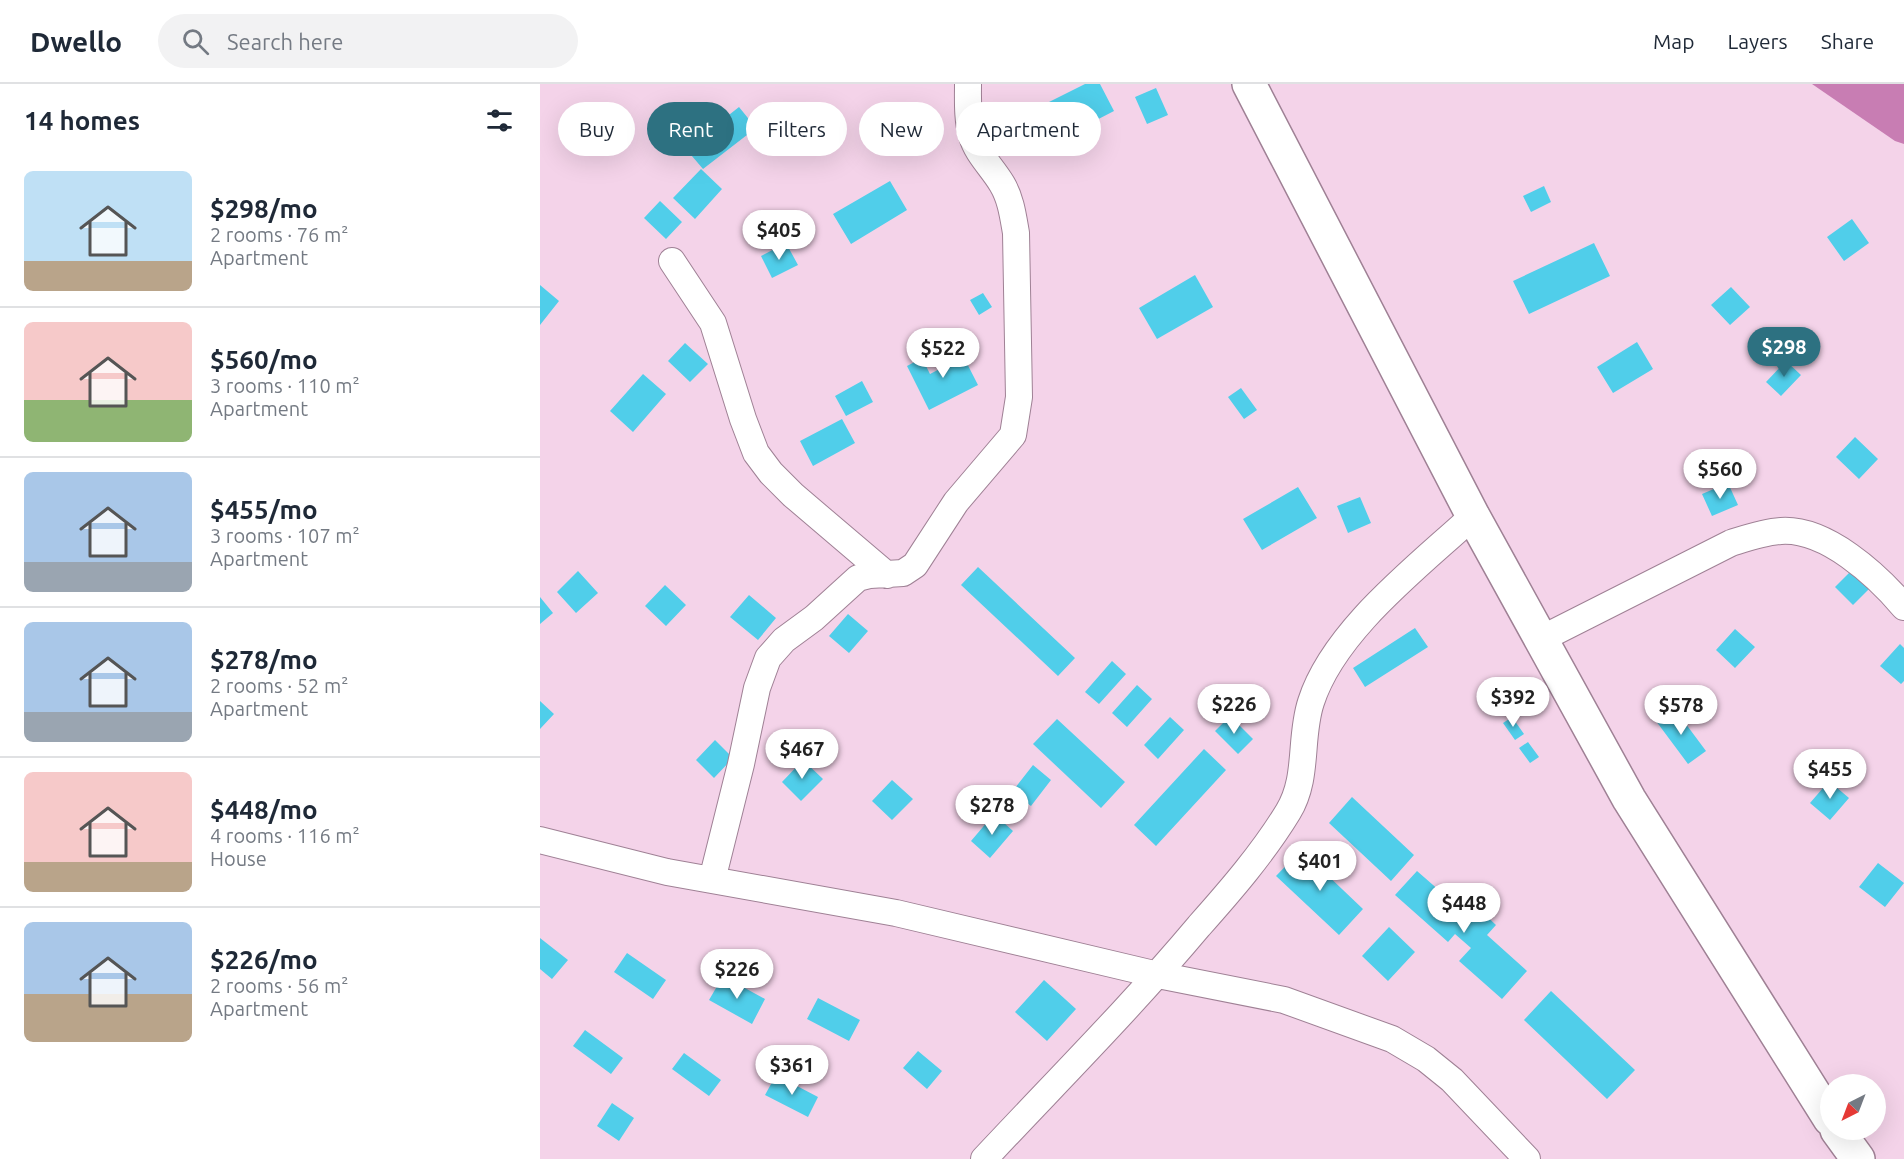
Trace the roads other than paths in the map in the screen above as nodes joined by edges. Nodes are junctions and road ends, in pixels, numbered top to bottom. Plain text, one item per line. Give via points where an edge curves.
1 (968, 84) edge
2 (1249, 84) edge
3 (672, 261) dead end
4 (1473, 516) junction
5 (887, 575) junction
6 (1904, 607) edge
7 (1540, 639) junction
8 (540, 840) edge
9 (712, 880) junction
10 (1158, 975) junction
11 (1820, 1103) edge
12 (1844, 1140) edge
13 (984, 1159) edge
14 (1527, 1159) edge
15 (1858, 1159) edge

1 - 5 street via 972,137 1003,186 1016,233 1019,397 1016,420 1012,435 956,502 915,565 903,573
2 - 4 street
3 - 5 street via 713,323 756,453 793,495
4 - 7 street
4 - 10 street via 1363,620 1328,664 1311,702 1301,783 1290,810 1251,866
5 - 9 street via 858,578 768,658 757,688
6 - 7 street via 1836,546 1783,530 1731,543
7 - 11 street via 1629,799
8 - 9 street
9 - 10 street via 896,913
10 - 13 street
10 - 14 street via 1284,1000 1392,1039 1452,1080
12 - 15 street

